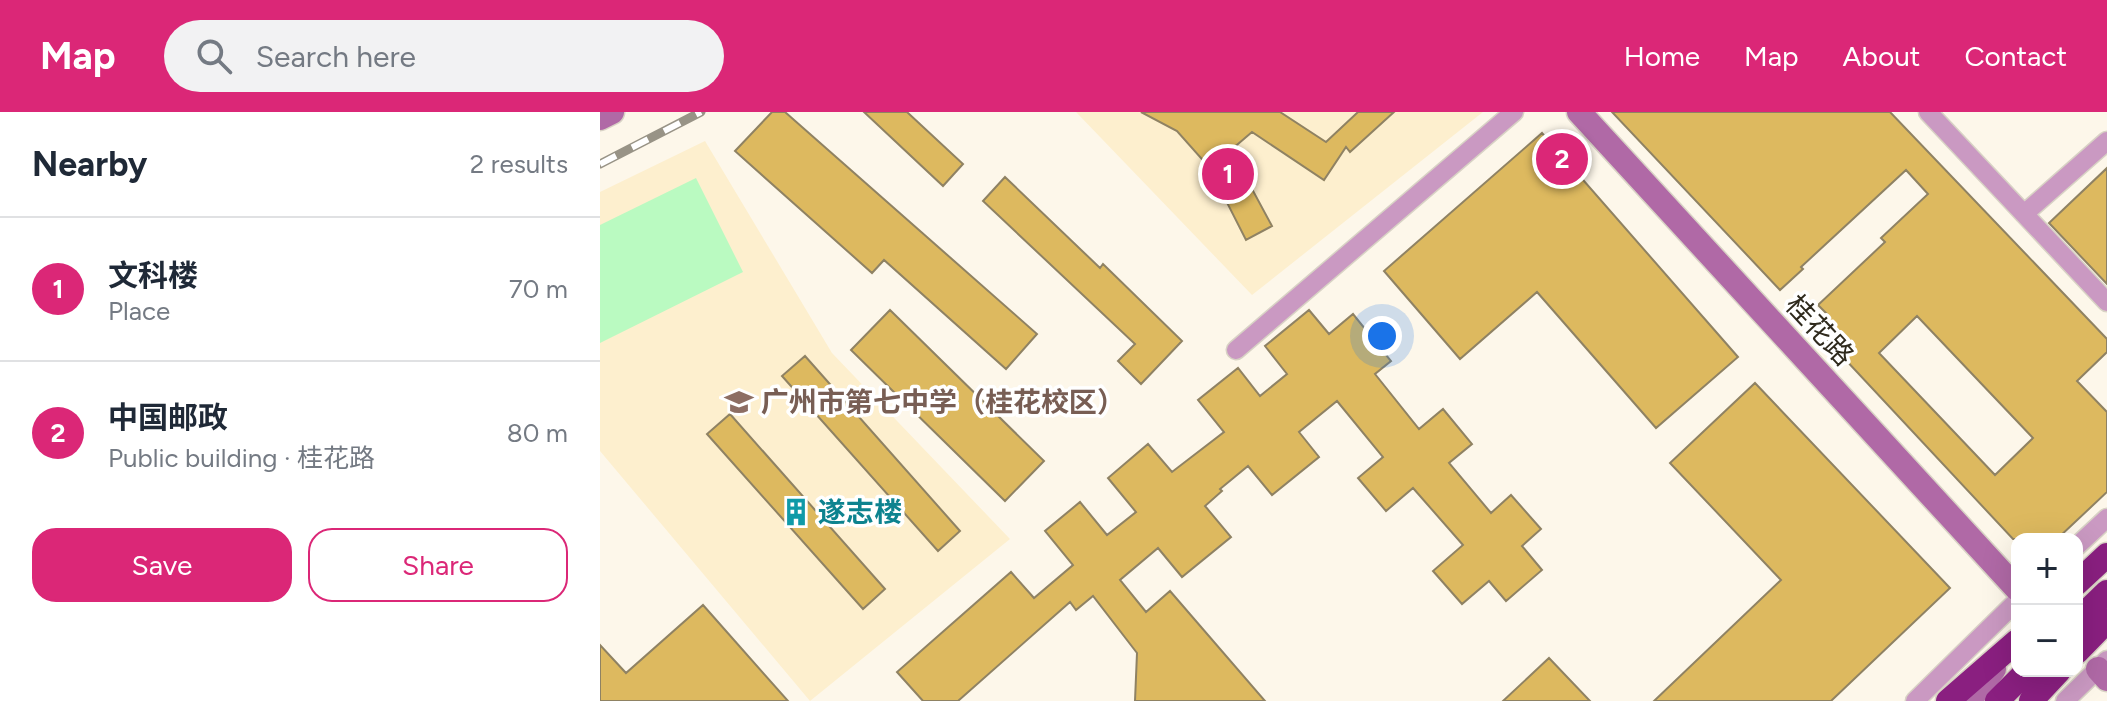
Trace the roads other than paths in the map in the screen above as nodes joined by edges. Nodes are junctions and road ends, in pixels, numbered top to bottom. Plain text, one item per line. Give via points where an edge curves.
1 (612, 112) edge
2 (1514, 112) edge
3 (1579, 112) edge
4 (1928, 112) edge
5 (600, 118) edge
6 (2107, 141) edge
7 (2024, 214) junction
8 (2107, 302) edge
9 (1236, 350) dead end
10 (2107, 518) edge
11 (2083, 540) edge
12 (2107, 555) edge
13 (2083, 577) edge
14 (2011, 582) edge
15 (2107, 592) edge
16 (2013, 605) edge
17 (2083, 615) edge
18 (2107, 621) edge
19 (2011, 646) edge
20 (2083, 646) edge
21 (2011, 648) edge
22 (2104, 669) edge
23 (2021, 677) edge
24 (2053, 677) edge
25 (1915, 701) edge
26 (1948, 701) edge
27 (1969, 701) edge
28 (1997, 701) edge
29 (2031, 701) edge
30 (2065, 701) edge

1 - 5 street
2 - 9 street
3 - 14 street, 桂花路
4 - 7 street
6 - 7 street
7 - 8 street
10 - 11 street
12 - 13 highway
15 - 17 highway
16 - 25 street
18 - 20 highway
19 - 26 highway
21 - 27 street
22 - 30 street
23 - 28 highway
24 - 29 highway

